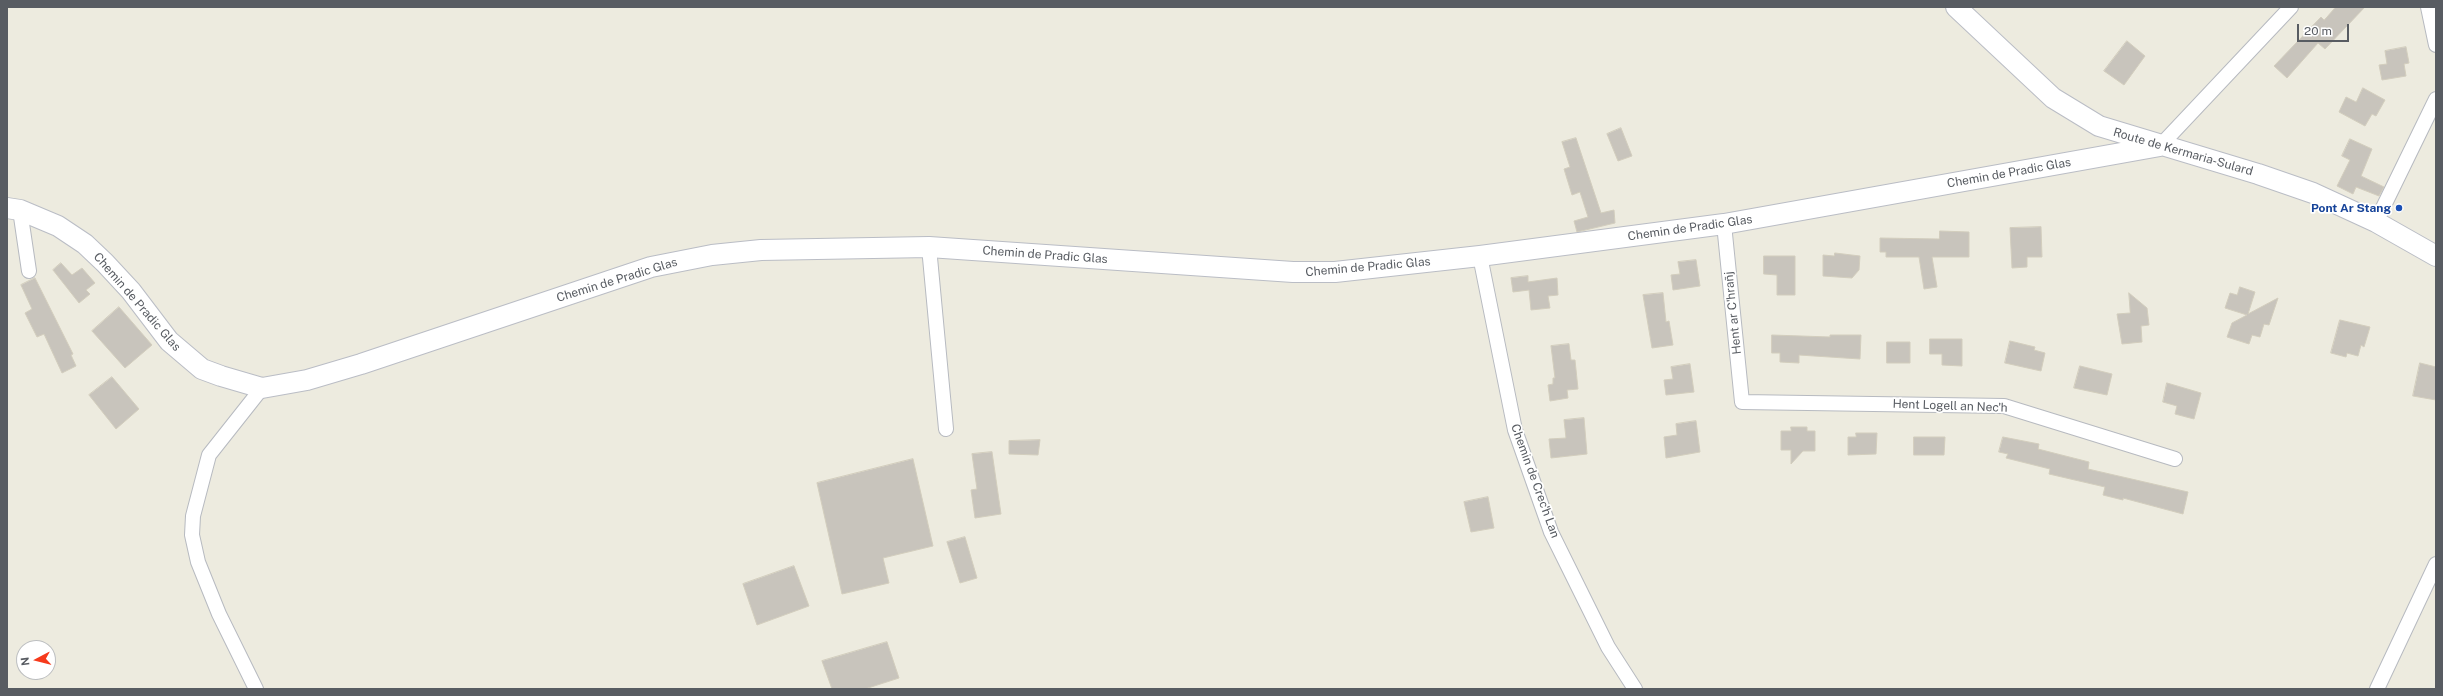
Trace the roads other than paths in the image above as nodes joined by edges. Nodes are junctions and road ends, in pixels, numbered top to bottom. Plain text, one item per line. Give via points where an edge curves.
1 (1956, 7) edge
2 (2290, 7) edge
3 (2428, 7) edge
4 (2436, 45) edge
5 (2436, 98) edge
6 (2160, 146) junction
7 (13, 209) edge
8 (2376, 222) junction
9 (1724, 224) junction
10 (929, 247) junction
11 (1480, 256) junction
12 (2436, 256) edge
13 (29, 271) dead end
14 (262, 388) junction
15 (1742, 402) joint
16 (946, 429) dead end
17 (2175, 459) dead end
18 (2436, 564) edge
19 (256, 689) edge
20 (1635, 689) edge
21 (2377, 689) edge

1 - 6 street, Route de Kermaria-Sulard via 2053,98 2099,126
2 - 6 street
3 - 4 street
5 - 8 street
6 - 8 street, Route de Kermaria-Sulard via 2258,174 2313,193
6 - 9 street, Chemin de Pradic Glas
7 - 13 street
7 - 14 street, Chemin de Pradic Glas via 58,226 85,244 105,263 169,341 202,369
8 - 12 street, Route de Kermaria-Sulard
9 - 11 street, Chemin de Pradic Glas
9 - 15 street, Hent ar C'hrañj
10 - 11 street, Chemin de Pradic Glas via 1311,273
10 - 14 street, Chemin de Pradic Glas via 762,250 682,260 651,267 361,364 307,380
10 - 16 street
11 - 20 street, Chemin de Crec'h Lan via 1515,430 1546,517 1608,647
14 - 19 street via 209,454 194,509 192,535 198,562
15 - 17 street, Hent Logell an Nec'h via 2004,406
18 - 21 street

